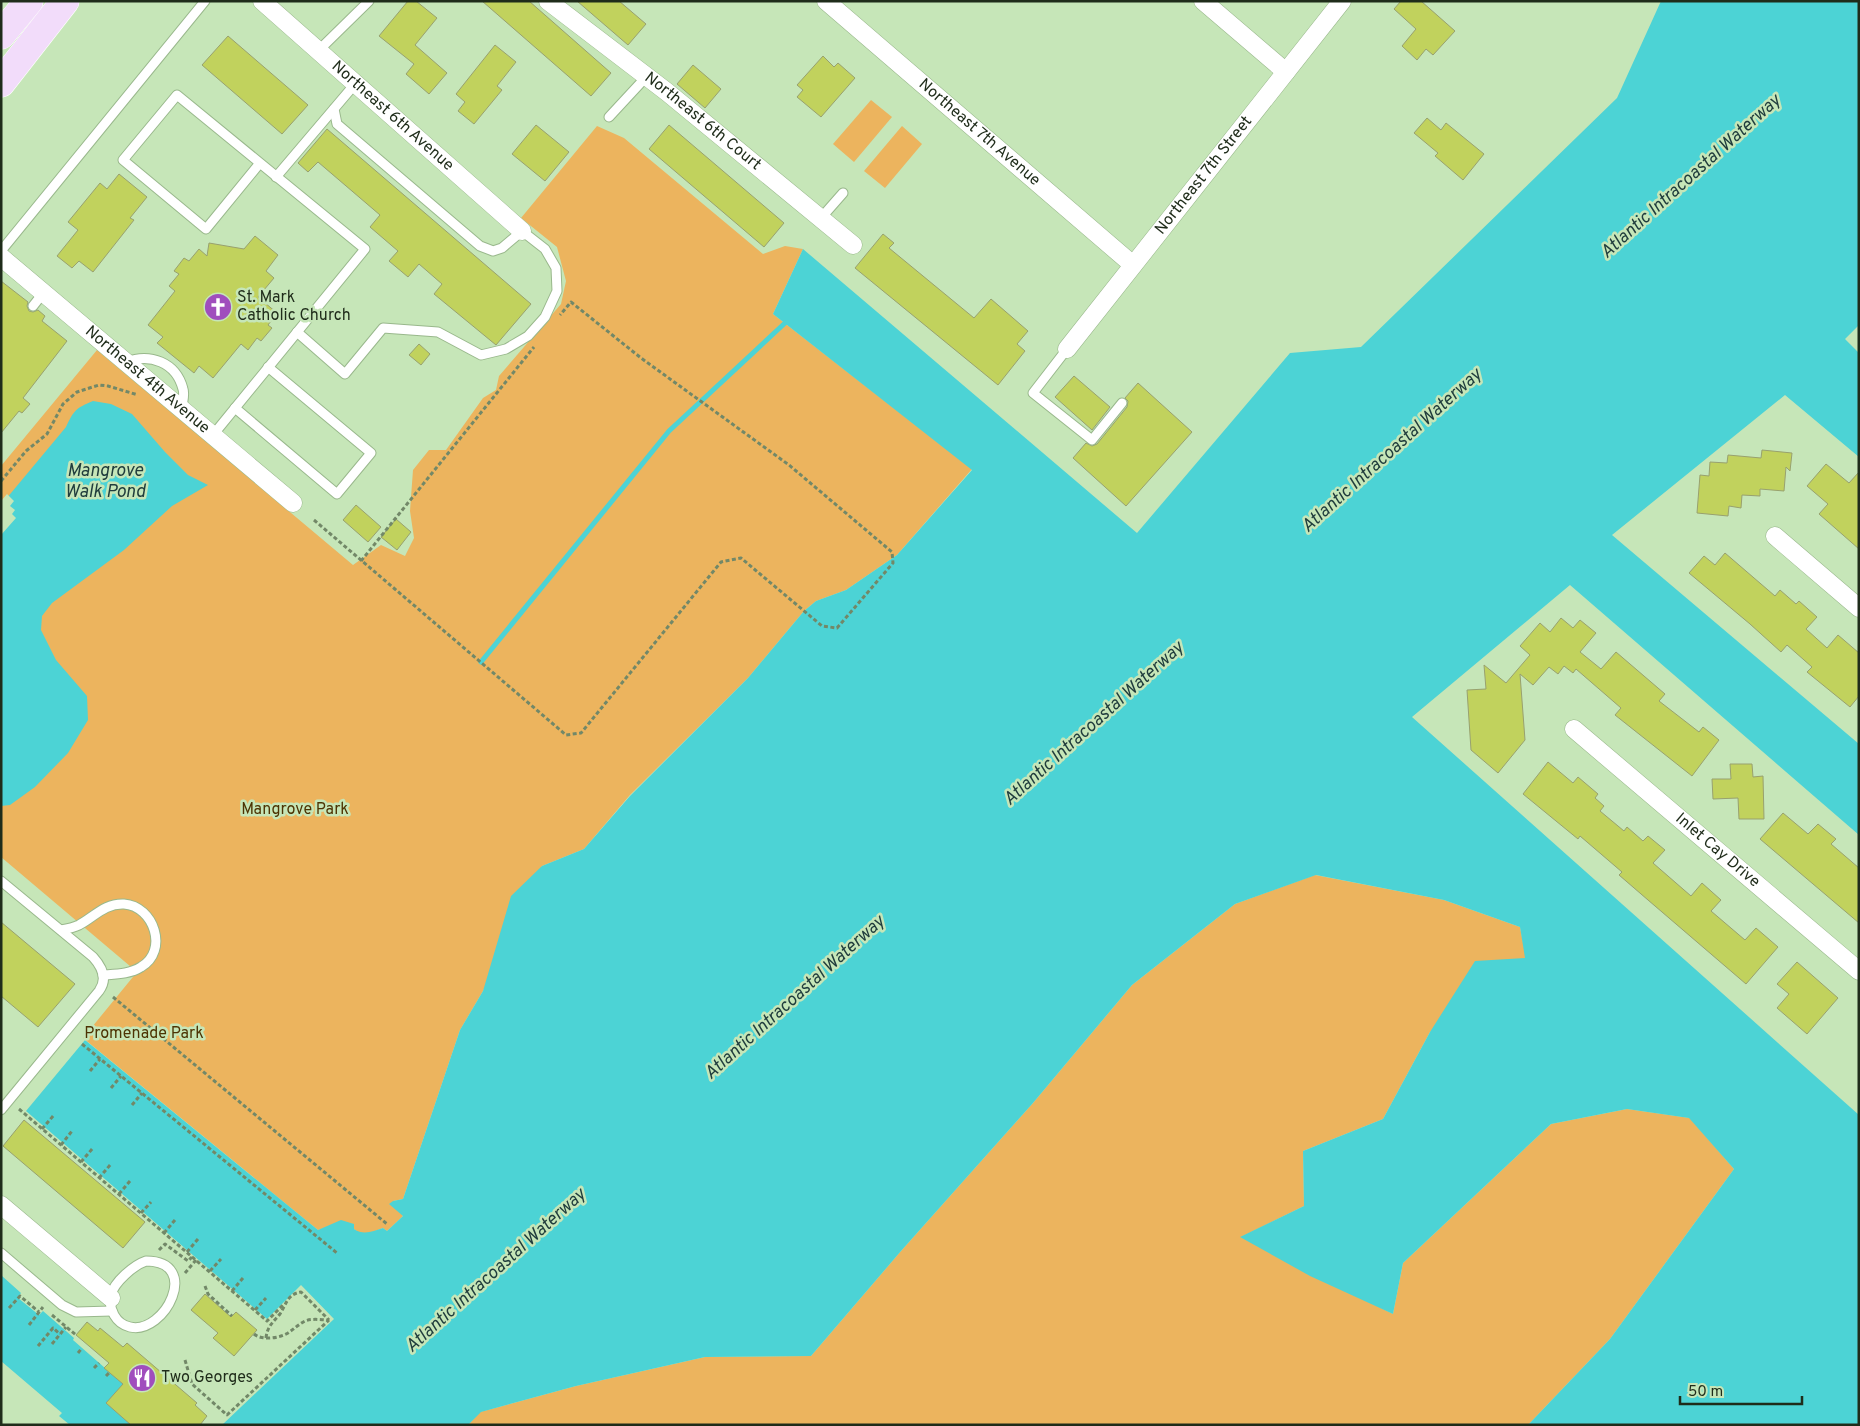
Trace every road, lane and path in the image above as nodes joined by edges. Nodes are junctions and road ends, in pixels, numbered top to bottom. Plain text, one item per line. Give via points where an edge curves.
1 (29, 1) edge
2 (65, 1) edge
3 (205, 1) edge
4 (262, 1) edge
5 (369, 1) edge
6 (548, 1) edge
7 (826, 1) edge
8 (1203, 1) edge
9 (1342, 1) edge
10 (1, 35) edge
11 (318, 51) junction
12 (1286, 72) junction
13 (647, 76) junction
14 (1, 83) edge
15 (355, 84) junction
16 (334, 109) junction
17 (609, 117) dead end
18 (260, 163) junction
19 (276, 177) junction
20 (843, 193) dead end
21 (821, 218) junction
22 (522, 231) junction
23 (853, 245) dead end
24 (1, 251) edge
25 (1, 256) edge
26 (1133, 265) junction
27 (559, 317) dead end
28 (297, 332) junction
29 (540, 340) dead end
30 (1067, 349) joint
31 (126, 362) junction
32 (268, 367) junction
33 (141, 396) dead end
34 (1122, 403) dead end
35 (235, 408) junction
36 (182, 409) junction
37 (212, 435) junction
38 (1, 481) edge
39 (293, 503) dead end
40 (314, 520) dead end
41 (1775, 536) dead end
42 (361, 561) junction
43 (1859, 608) edge
44 (1574, 729) dead end
45 (1, 881) edge
46 (61, 930) junction
47 (1859, 971) edge
48 (103, 975) junction
49 (113, 997) dead end
50 (82, 1044) dead end
51 (100, 1059) junction
52 (90, 1071) dead end
53 (121, 1076) junction
54 (111, 1088) dead end
55 (142, 1093) junction
56 (132, 1105) dead end
57 (18, 1109) dead end
58 (1, 1110) edge
59 (54, 1115) dead end
60 (42, 1129) junction
61 (72, 1132) dead end
62 (61, 1145) junction
63 (93, 1148) dead end
64 (81, 1162) junction
65 (111, 1164) dead end
66 (100, 1178) junction
67 (130, 1181) dead end
68 (119, 1194) junction
69 (151, 1202) dead end
70 (1, 1205) edge
71 (141, 1213) junction
72 (175, 1220) dead end
73 (387, 1224) dead end
74 (164, 1233) junction
75 (198, 1239) dead end
76 (160, 1250) dead end
77 (187, 1252) junction
78 (1, 1253) edge
79 (337, 1253) dead end
80 (192, 1257) junction
81 (221, 1259) dead end
82 (196, 1260) junction
83 (210, 1272) junction
84 (184, 1273) dead end
85 (243, 1278) dead end
86 (205, 1286) dead end
87 (232, 1291) junction
88 (266, 1298) dead end
89 (112, 1305) junction
90 (283, 1305) junction
91 (44, 1307) dead end
92 (9, 1308) dead end
93 (255, 1310) junction
94 (39, 1312) junction
95 (232, 1316) dead end
96 (329, 1320) junction
97 (29, 1325) dead end
98 (66, 1327) dead end
99 (60, 1334) junction
100 (254, 1334) dead end
101 (266, 1338) junction
102 (52, 1344) dead end
103 (38, 1346) dead end
104 (82, 1348) dead end
105 (78, 1353) dead end
106 (185, 1360) dead end
107 (99, 1363) dead end
108 (94, 1368) dead end

1 - 10 main road
2 - 14 main road
3 - 24 lane
4 - 11 street, Northeast 6th Avenue
5 - 11 lane
6 - 13 street, Northeast 6th Court
7 - 26 street, Northeast 7th Avenue
8 - 12 street
9 - 12 street, Northeast 7th Street
11 - 15 street, Northeast 6th Avenue
12 - 26 street, Northeast 7th Street
13 - 17 lane
13 - 21 street, Northeast 6th Court
15 - 16 lane
15 - 22 street, Northeast 6th Avenue
16 - 19 lane
16 - 22 lane via 337,124 480,246 493,251 502,248
18 - 18 lane via 176,95 122,160 206,229
18 - 19 lane
19 - 28 lane via 365,250
20 - 21 lane
21 - 23 street, Northeast 6th Court
22 - 28 lane via 545,249 556,268 557,290 545,317 534,330 506,349 481,354 438,332 383,328 345,374
25 - 31 street, Northeast 4th Avenue via 38,299
26 - 30 street, Northeast 7th Street
27 - 42 path via 571,302 641,358 789,465 892,552 893,563 836,628 822,626 741,558 721,562 581,733 566,735
28 - 32 lane
29 - 42 path
30 - 34 lane via 1033,393 1092,440
31 - 36 street, Northeast 4th Avenue
31 - 36 lane via 144,358 158,360 169,367 184,390
32 - 35 lane
32 - 35 lane via 371,453 337,494
33 - 38 path via 99,385 78,392 63,404 47,434
35 - 37 lane
36 - 37 street, Northeast 4th Avenue
37 - 39 street, Northeast 4th Avenue
40 - 42 path
41 - 43 street
44 - 47 street, Inlet Cay Drive
45 - 46 lane
46 - 48 lane via 93,957
46 - 48 lane via 78,926 113,904 126,904 148,916 155,929 152,955 142,967
48 - 58 lane via 99,991
49 - 73 path
50 - 51 path
51 - 52 path
51 - 53 path
53 - 54 path
53 - 55 path
55 - 56 path
55 - 79 path
57 - 60 path
59 - 60 path
60 - 62 path
61 - 62 path
62 - 64 path
63 - 64 path
64 - 66 path
65 - 66 path
66 - 68 path
67 - 68 path
68 - 71 path
69 - 71 path
70 - 89 street
71 - 74 path
72 - 74 path
74 - 77 path
75 - 77 path
76 - 80 path via 165,1244 188,1262
77 - 80 path
78 - 89 lane via 62,1305 76,1312
80 - 82 path
81 - 83 path
82 - 83 path
82 - 84 path
83 - 87 path
85 - 87 path
86 - 95 path via 208,1294
87 - 93 path
88 - 93 path
89 - 89 lane via 114,1289 138,1264 146,1261 161,1263 172,1273 176,1287 172,1300 146,1326 125,1326 118,1320
90 - 93 path via 267,1321
90 - 96 path via 301,1292
90 - 101 path via 267,1330
91 - 94 path
92 - 94 path via 20,1296
94 - 97 path
96 - 101 path via 305,1321 288,1333
96 - 106 path via 227,1415 192,1384
98 - 99 path
99 - 102 path
99 - 103 path via 54,1328
100 - 101 path
104 - 105 path
107 - 108 path

